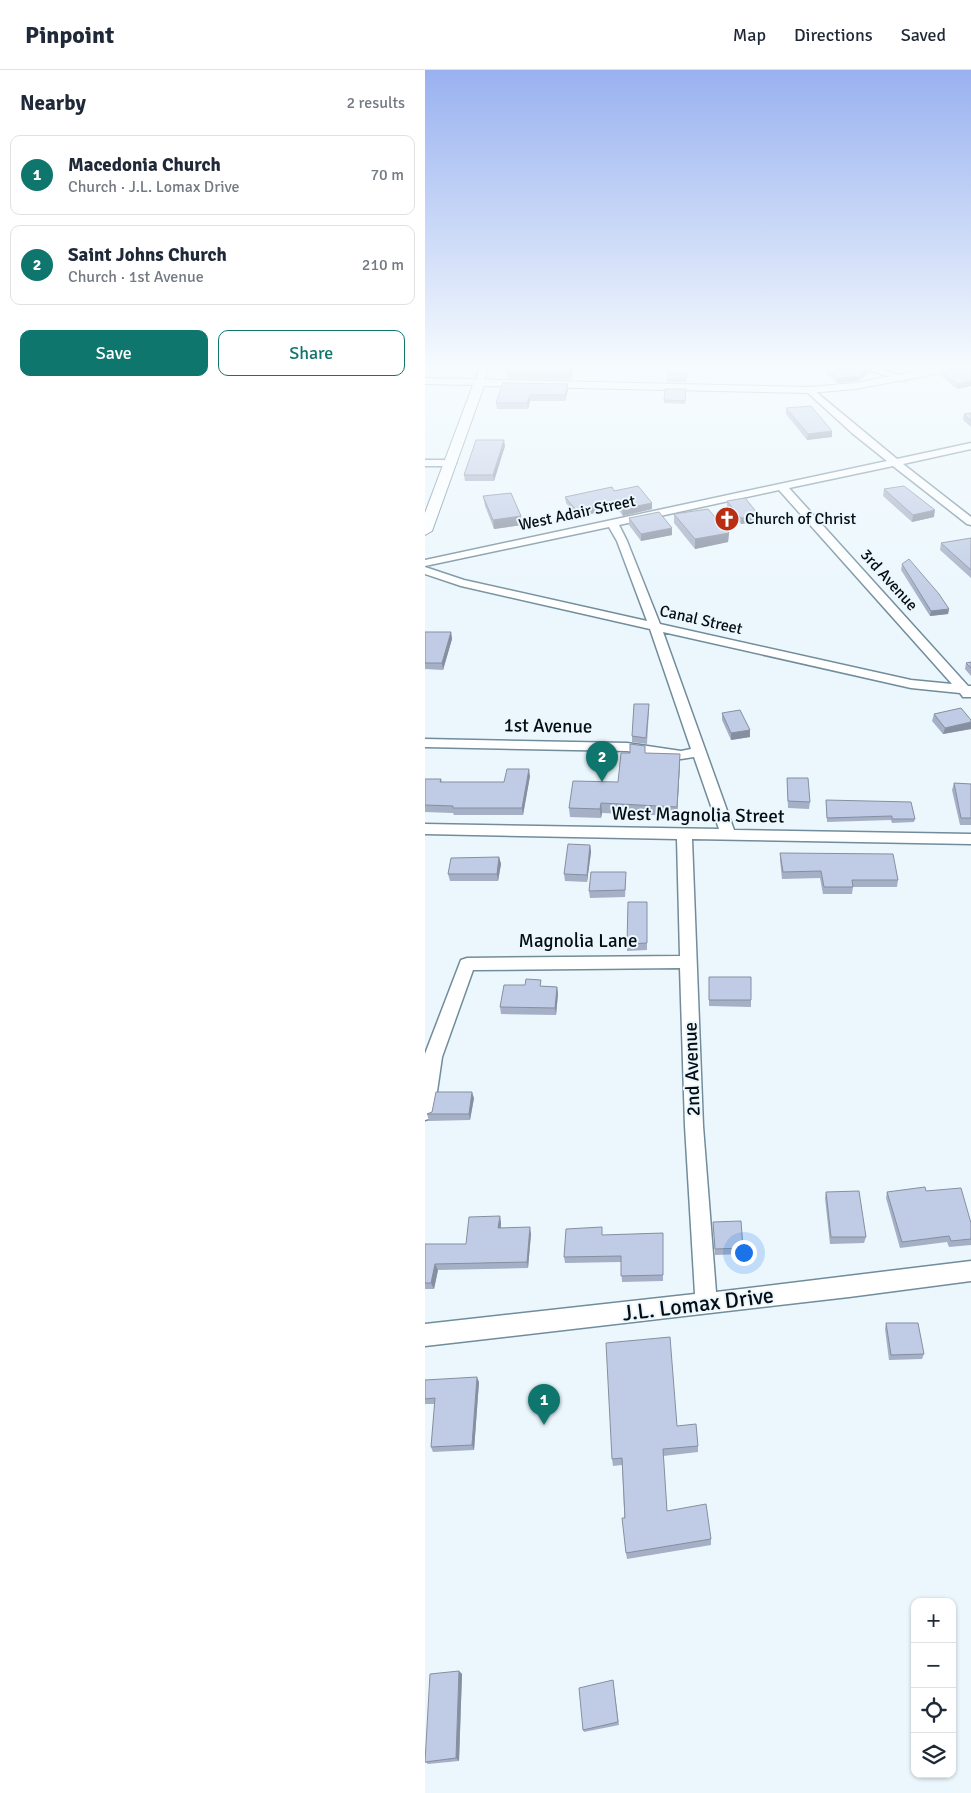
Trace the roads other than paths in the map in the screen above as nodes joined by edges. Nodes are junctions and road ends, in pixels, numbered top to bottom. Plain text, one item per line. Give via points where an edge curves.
1 (456, 448) edge
2 (876, 448) edge
3 (959, 448) edge
4 (893, 462) junction
5 (425, 463) edge
6 (451, 463) junction
7 (781, 486) junction
8 (612, 522) junction
9 (971, 522) edge
10 (425, 531) edge
11 (425, 563) edge
12 (425, 570) edge
13 (655, 626) junction
14 (968, 692) edge
15 (425, 743) edge
16 (699, 752) junction
17 (425, 829) edge
18 (684, 834) junction
19 (728, 835) junction
20 (971, 839) edge
21 (689, 962) junction
22 (425, 1112) edge
23 (971, 1271) edge
24 (706, 1303) junction
25 (425, 1336) edge

1 - 6 street
2 - 4 street
3 - 4 street, West Adair Street
4 - 7 street, West Adair Street
4 - 9 street
5 - 6 street
6 - 10 street
7 - 8 street, West Adair Street
7 - 14 street, 3rd Avenue
8 - 11 street, West Adair Street
8 - 13 street
12 - 13 street, Canal Street via 461,583
13 - 14 street, Canal Street via 911,684
13 - 16 street
15 - 16 street, 1st Avenue via 627,747 681,755
16 - 19 street
17 - 18 street, West Magnolia Street
18 - 19 street, West Magnolia Street
18 - 21 street, 2nd Avenue
19 - 20 street, West Magnolia Street
21 - 22 street, Magnolia Lane via 467,964 433,1057
21 - 24 street, 2nd Avenue via 694,1126
23 - 24 street, J.L. Lomax Drive
24 - 25 street, J.L. Lomax Drive

